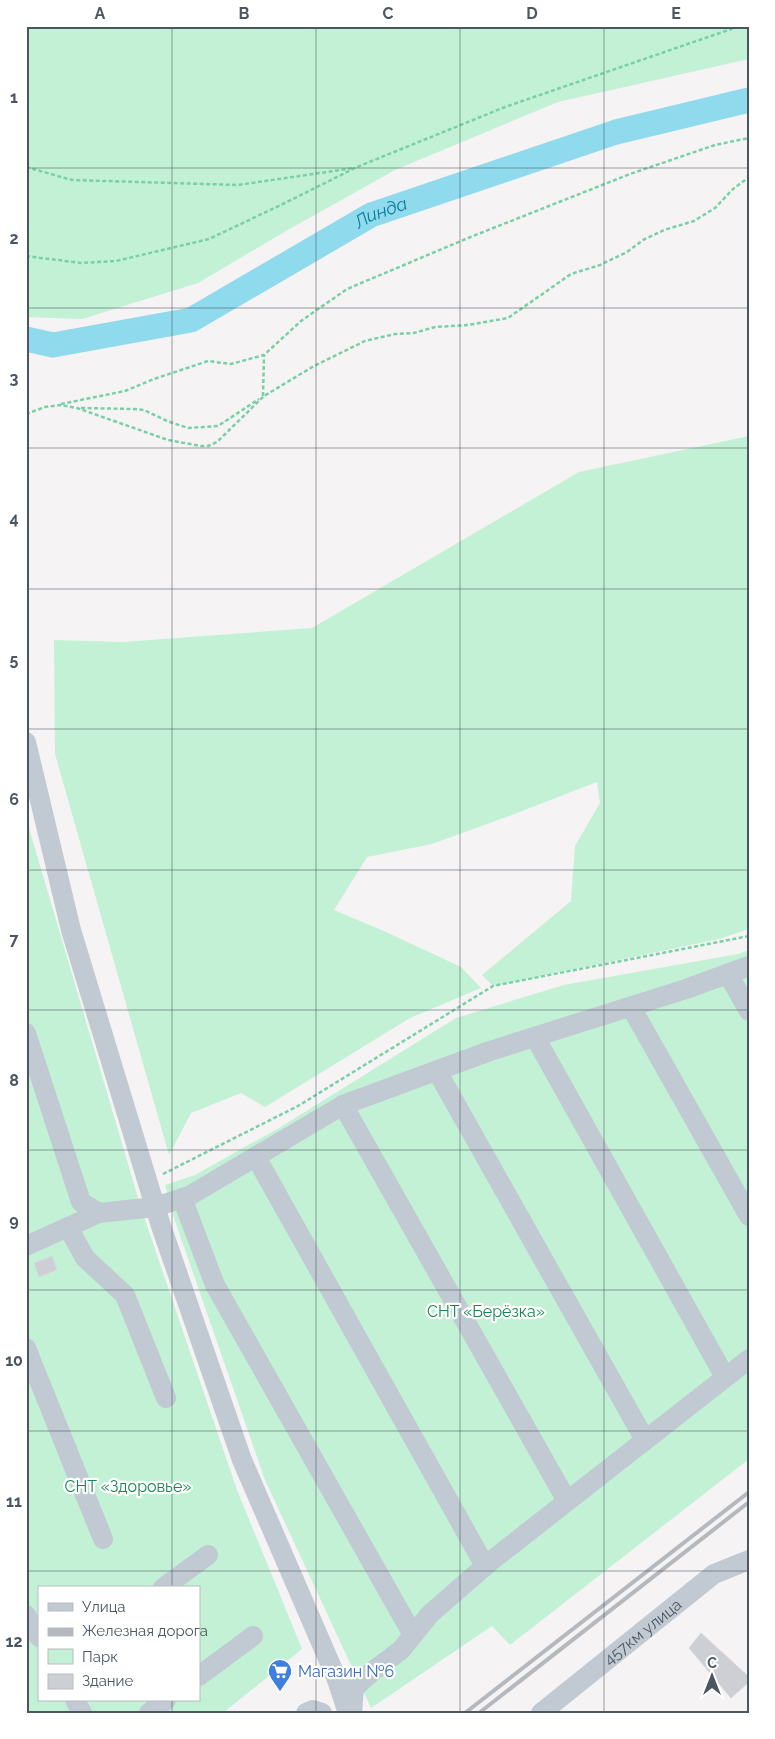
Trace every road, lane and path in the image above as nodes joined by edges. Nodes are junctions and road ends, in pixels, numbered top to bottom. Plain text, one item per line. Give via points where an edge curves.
1 (740, 26) edge
2 (749, 138) edge
3 (26, 167) edge
4 (357, 167) junction
5 (749, 177) edge
6 (26, 256) edge
7 (264, 355) junction
8 (264, 396) junction
9 (45, 407) junction
10 (77, 408) junction
11 (26, 414) edge
12 (26, 742) edge
13 (749, 936) edge
14 (749, 966) edge
15 (728, 974) junction
16 (631, 1007) junction
17 (749, 1011) edge
18 (26, 1033) edge
19 (534, 1037) junction
20 (437, 1071) junction
21 (343, 1106) junction
22 (256, 1157) junction
23 (147, 1182) junction
24 (182, 1198) junction
25 (155, 1207) junction
26 (100, 1213) junction
27 (749, 1216) edge
28 (68, 1227) junction
29 (26, 1246) edge
30 (26, 1348) edge
31 (749, 1358) edge
32 (725, 1377) junction
33 (166, 1398) dead end
34 (645, 1440) junction
35 (567, 1501) junction
36 (103, 1539) dead end
37 (208, 1555) dead end
38 (749, 1560) edge
39 (485, 1566) junction
40 (166, 1586) edge
41 (26, 1616) edge
42 (38, 1635) edge
43 (413, 1635) junction
44 (253, 1636) dead end
45 (200, 1675) edge
46 (163, 1702) edge
47 (149, 1713) edge
48 (306, 1713) edge
49 (322, 1713) edge
50 (350, 1713) edge
51 (541, 1713) edge

1 - 4 path via 505,107
2 - 7 path via 630,174 347,289 301,320
3 - 4 path via 72,180 238,185
4 - 6 path via 209,239 116,261 81,263
5 - 8 path via 701,217 664,230 600,265 571,274 508,318 436,327 365,341
7 - 8 path
7 - 9 path via 231,364 208,361 125,392
8 - 10 path via 218,426 188,428 133,408
8 - 10 path via 217,442 208,446 168,440
9 - 10 path
9 - 11 path
12 - 23 street via 71,930
13 - 23 path via 493,986 298,1106
14 - 15 street
15 - 16 street
15 - 17 street
16 - 19 street
16 - 27 street
18 - 26 street via 81,1202
19 - 20 street
19 - 32 street
20 - 21 street
20 - 34 street
21 - 22 street
21 - 35 street
22 - 24 street
22 - 39 street
23 - 25 street
24 - 25 street
24 - 43 street via 215,1284
25 - 26 street
25 - 50 street via 242,1460
26 - 28 street
28 - 29 street
28 - 33 street via 85,1258 125,1295
30 - 36 street
31 - 32 street
32 - 34 street
34 - 35 street
35 - 39 street
37 - 40 street
38 - 51 street, 457км улица via 714,1574
39 - 43 street via 430,1614
41 - 42 street
43 - 50 street via 401,1650 354,1688
44 - 45 street
46 - 47 street
48 - 49 street via 313,1710

